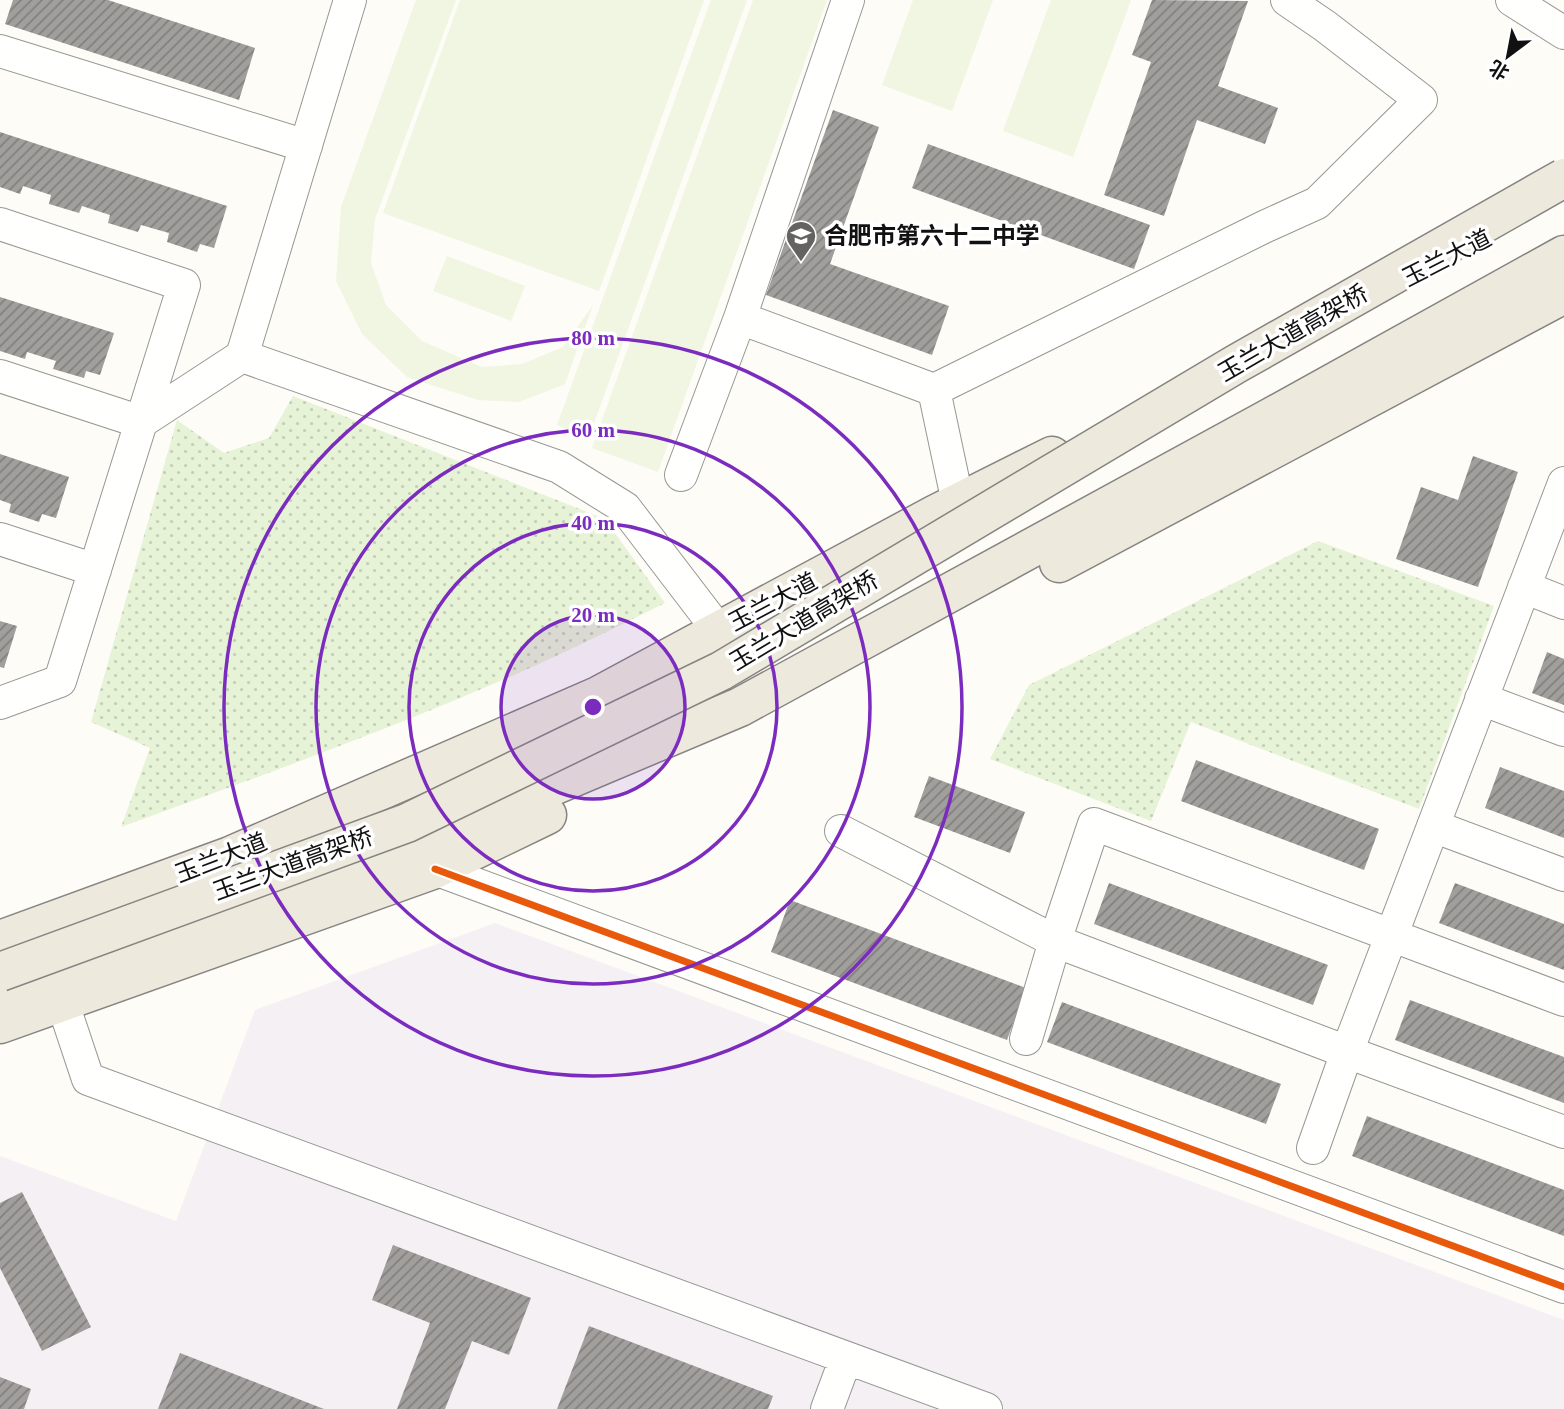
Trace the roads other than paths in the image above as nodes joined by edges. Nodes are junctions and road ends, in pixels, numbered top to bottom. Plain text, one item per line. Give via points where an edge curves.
1 (848, 0) edge
2 (1286, 0) edge
3 (1512, 0) edge
4 (346, 1) edge
5 (1564, 33) edge
6 (0, 51) edge
7 (306, 146) junction
8 (1564, 178) edge
9 (1564, 200) edge
10 (0, 224) edge
11 (1564, 255) edge
12 (1564, 294) edge
13 (740, 318) junction
14 (242, 356) junction
15 (0, 376) edge
16 (934, 390) junction
17 (141, 422) junction
18 (681, 475) dead end
19 (1564, 483) edge
20 (958, 503) junction
21 (0, 539) edge
22 (95, 570) junction
23 (1524, 587) junction
24 (1564, 603) edge
25 (719, 631) junction
26 (1481, 699) junction
27 (0, 703) edge
28 (1564, 730) edge
29 (1433, 826) junction
30 (841, 831) dead end
31 (435, 869) junction
32 (1564, 875) edge
33 (1392, 935) junction
34 (0, 940) edge
35 (1055, 941) junction
36 (0, 972) edge
37 (0, 992) edge
38 (1564, 1000) edge
39 (62, 1002) junction
40 (0, 1024) edge
41 (1026, 1039) dead end
42 (1347, 1052) junction
43 (1564, 1132) edge
44 (1313, 1148) dead end
45 (1564, 1287) edge
46 (846, 1357) junction
47 (827, 1409) edge
48 (986, 1409) edge

1 - 13 street
2 - 16 street via 1421,100 1317,203
3 - 5 street
4 - 7 street
6 - 7 street
7 - 14 street
8 - 36 main road, 玉兰大道高架桥, bridge via 1237,364 721,671 407,822
9 - 20 main road, 玉兰大道
10 - 17 street via 184,285
11 - 37 main road, 玉兰大道高架桥 via 740,707 413,845
12 - 31 main road via 1025,582
13 - 16 street
13 - 18 street
14 - 17 street
14 - 25 street via 559,467 625,508
15 - 17 street
16 - 20 street
17 - 22 street
19 - 23 street
20 - 25 main road, 玉兰大道
21 - 22 street
22 - 27 street via 60,681
23 - 24 street
23 - 26 street
25 - 34 main road, 玉兰大道 via 598,696 230,856
26 - 28 street
26 - 29 street
29 - 32 street
29 - 33 street
30 - 35 street
31 - 39 main road
31 - 45 street
33 - 35 street via 1094,824
33 - 38 street
33 - 42 street
35 - 41 street
35 - 42 street
39 - 40 main road
39 - 46 street via 88,1079
42 - 43 street
42 - 44 street
46 - 47 street
46 - 48 street

